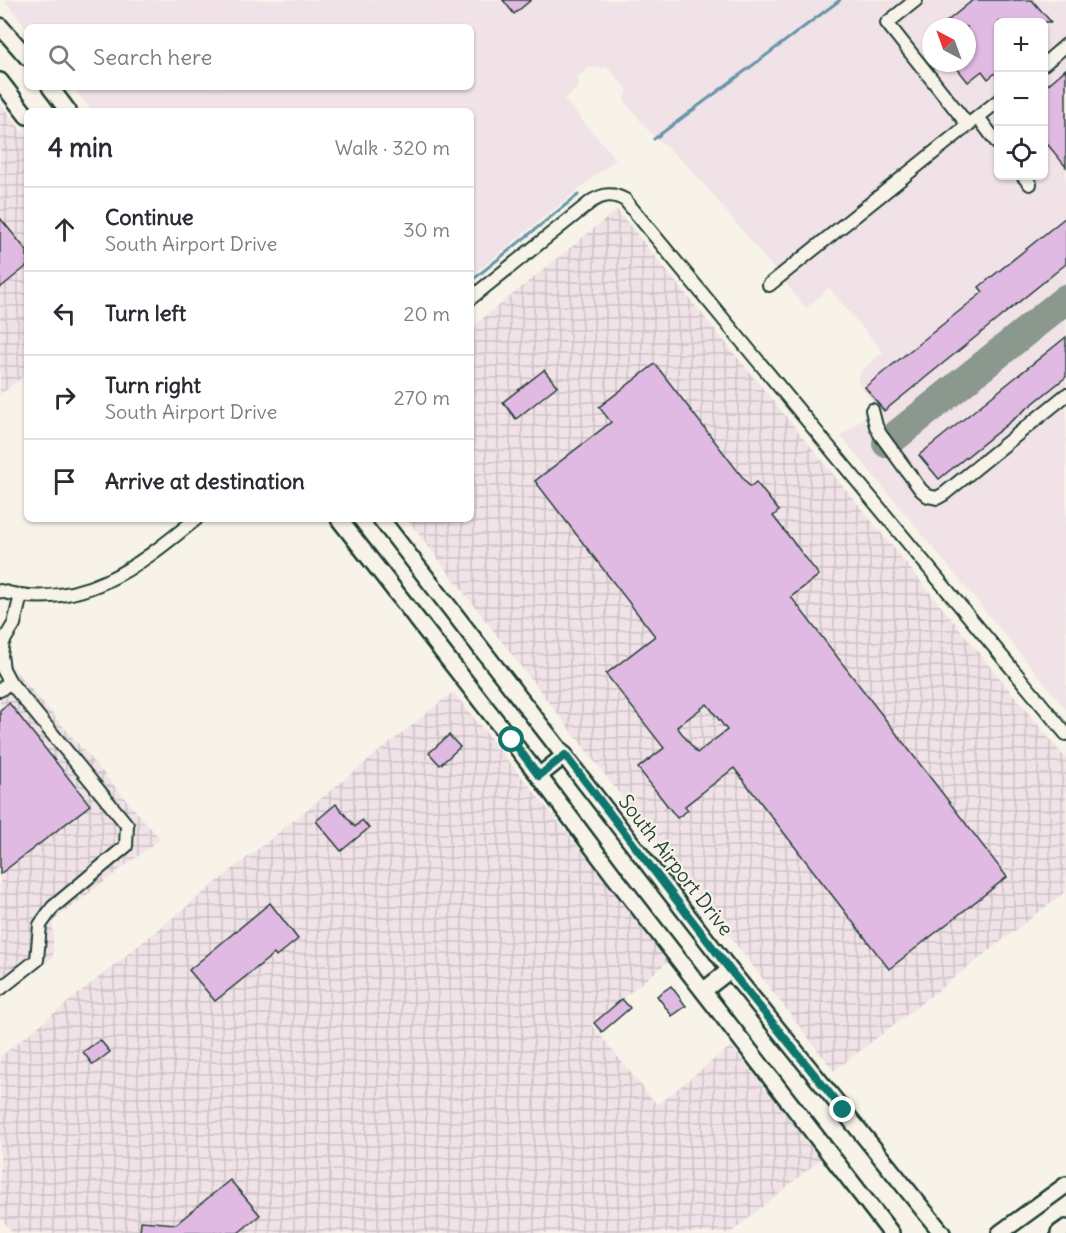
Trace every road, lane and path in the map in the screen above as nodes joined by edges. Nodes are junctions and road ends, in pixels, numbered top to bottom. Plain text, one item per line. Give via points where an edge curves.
1 (916, 0) edge
2 (0, 26) edge
3 (1066, 45) edge
4 (24, 54) edge
5 (1048, 61) edge
6 (0, 81) edge
7 (52, 90) edge
8 (994, 105) edge
9 (67, 108) edge
10 (24, 112) edge
11 (973, 121) junction
12 (994, 140) edge
13 (769, 285) dead end
14 (474, 296) edge
15 (1066, 395) edge
16 (872, 411) dead end
17 (192, 522) edge
18 (341, 522) edge
19 (383, 522) edge
20 (0, 591) edge
21 (21, 595) junction
22 (5, 686) edge
23 (1066, 734) edge
24 (565, 755) junction
25 (539, 776) junction
26 (730, 970) junction
27 (0, 989) edge
28 (703, 991) junction
29 (1066, 1185) edge
30 (1066, 1228) edge
31 (891, 1233) edge
32 (942, 1233) edge
33 (1000, 1233) edge
34 (1059, 1233) edge

1 - 11 street via 887,23
2 - 4 main road
3 - 5 street
6 - 10 main road
7 - 9 main road
8 - 11 street
11 - 12 street
11 - 13 street
14 - 23 street via 592,201 611,195 625,200
15 - 16 street via 937,498 928,496 910,475 880,434
17 - 21 street via 138,565 104,583 68,594
18 - 25 main road
19 - 24 main road, South Airport Drive
20 - 21 street
21 - 22 street via 14,624 3,642
22 - 27 street via 127,825 126,846 52,907 40,924 37,960
24 - 25 main road
24 - 26 main road, South Airport Drive
25 - 28 main road
26 - 28 main road
26 - 32 main road, South Airport Drive
28 - 31 main road
29 - 33 main road
30 - 34 main road

